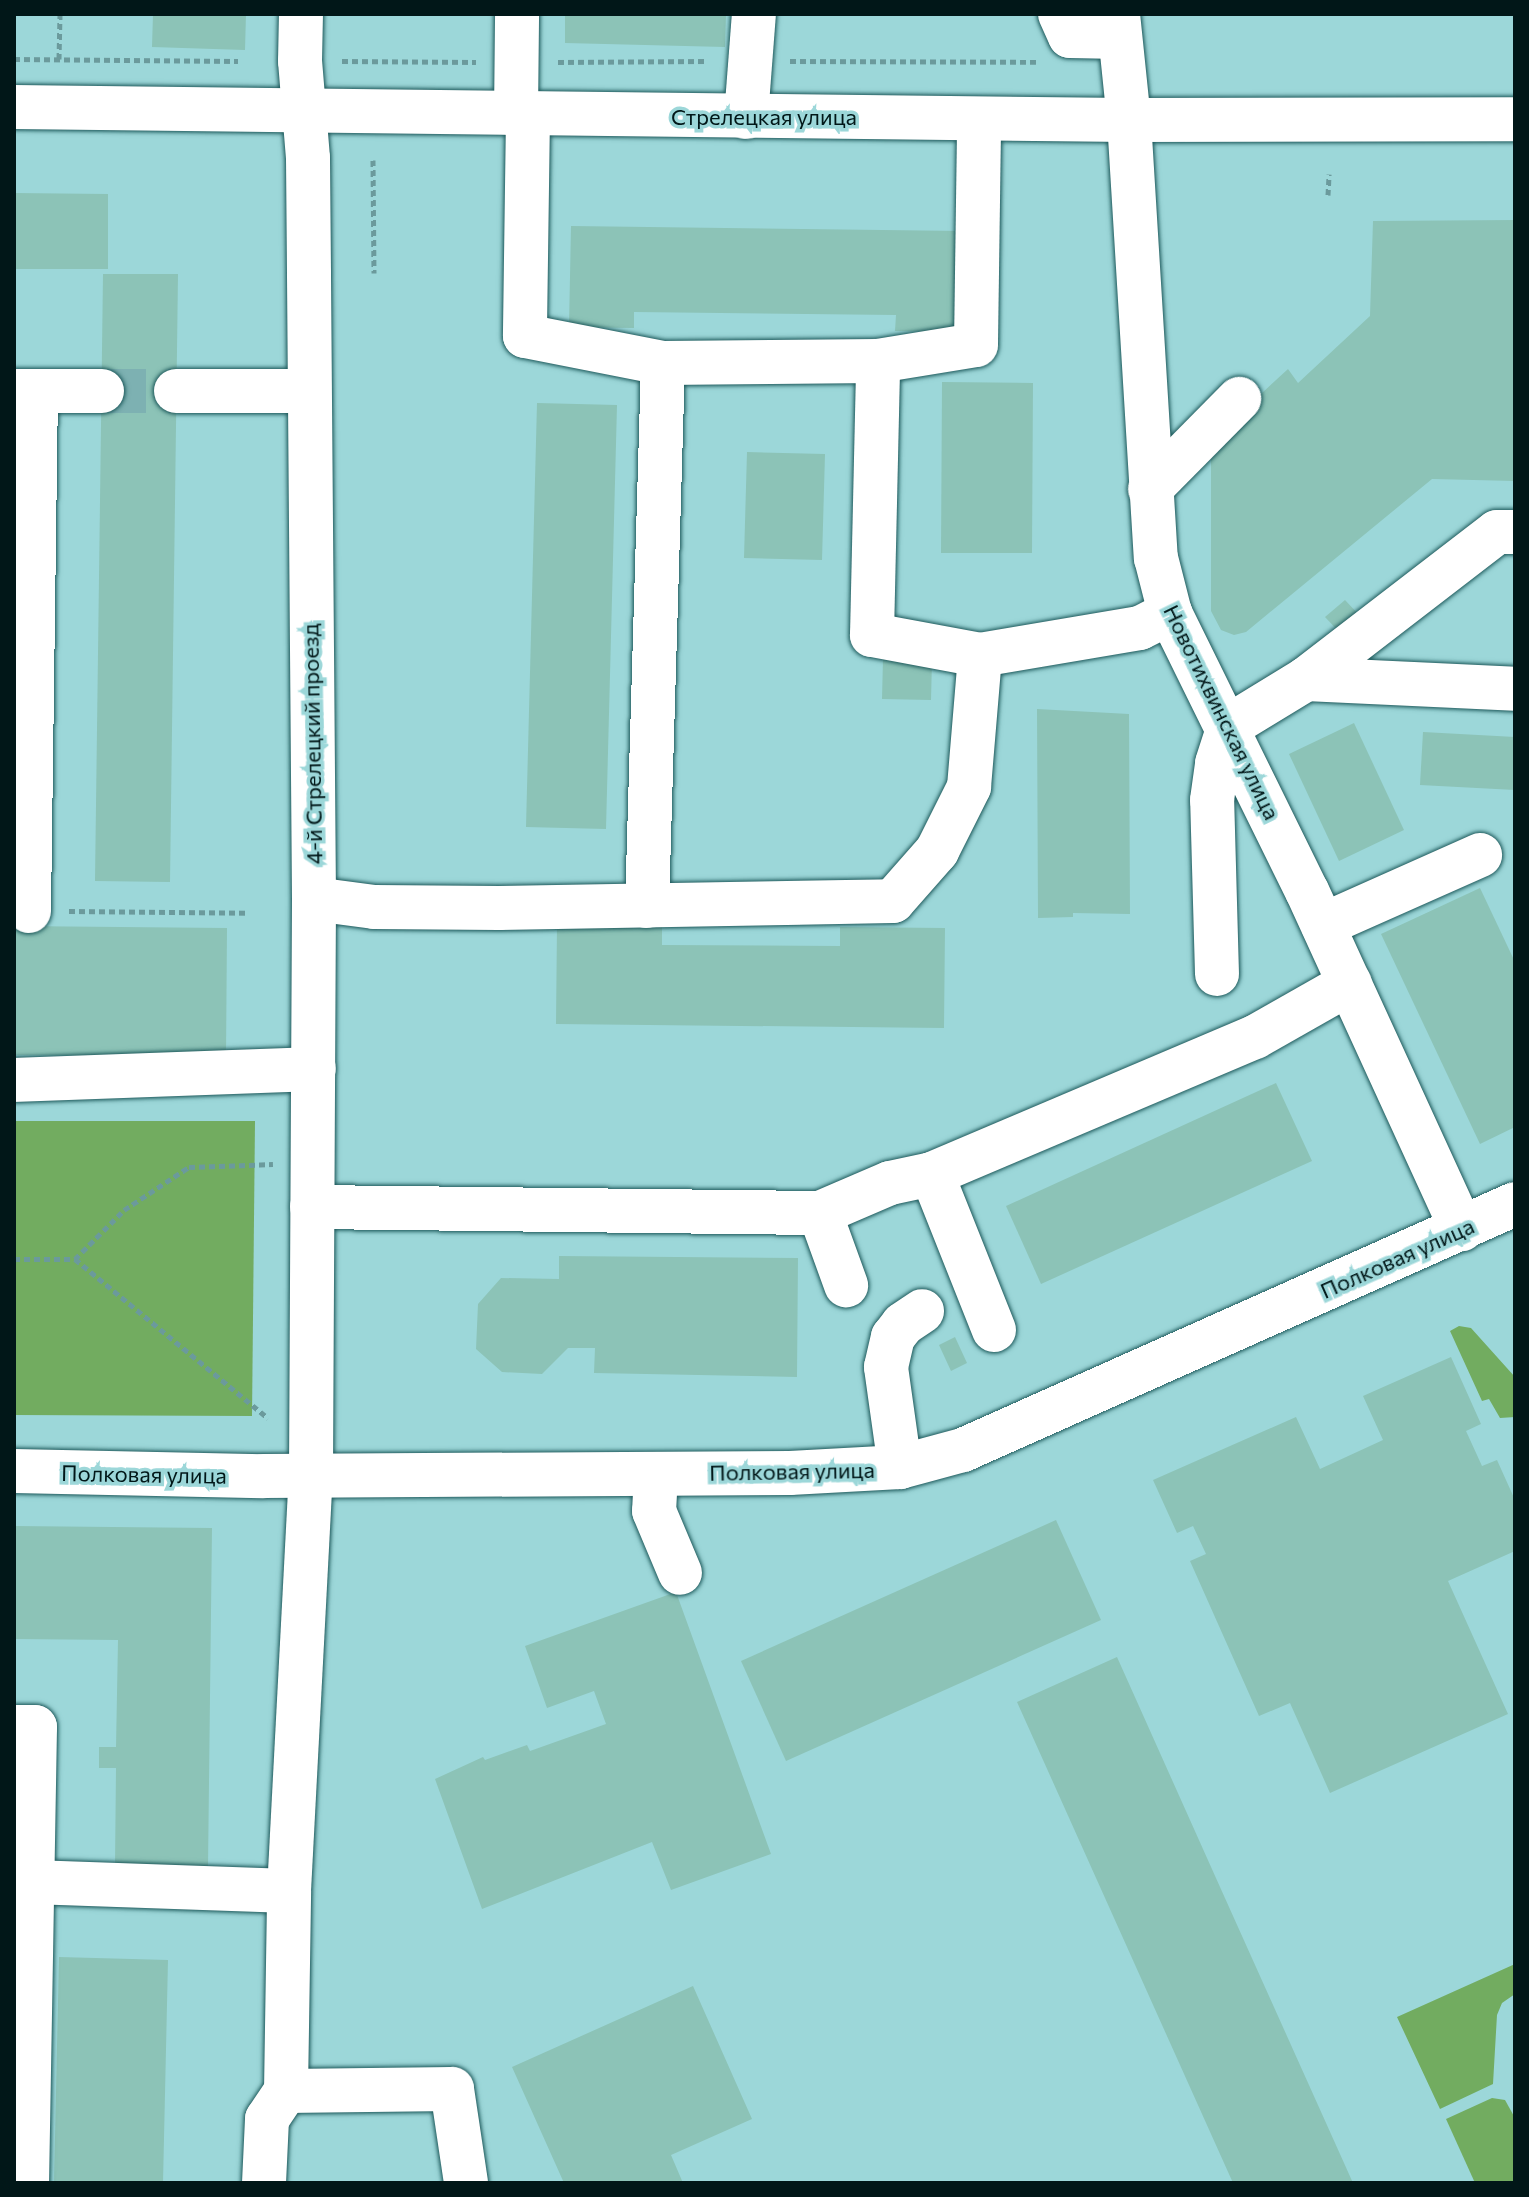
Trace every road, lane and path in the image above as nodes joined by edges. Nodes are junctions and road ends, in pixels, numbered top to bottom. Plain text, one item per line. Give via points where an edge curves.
1 (60, 14) edge
2 (301, 14) edge
3 (517, 14) edge
4 (754, 14) edge
5 (1060, 14) edge
6 (1119, 26) edge
7 (14, 59) edge
8 (59, 59) junction
9 (238, 61) dead end
10 (14, 107) edge
11 (303, 113) junction
12 (522, 115) junction
13 (746, 117) junction
14 (979, 119) junction
15 (1515, 119) edge
16 (1129, 120) junction
17 (373, 160) dead end
18 (1329, 174) dead end
19 (1328, 195) dead end
20 (374, 273) dead end
21 (878, 361) junction
22 (663, 363) junction
23 (25, 391) edge
24 (102, 391) tunnel mouth
25 (176, 391) tunnel mouth
26 (308, 391) junction
27 (1239, 399) dead end
28 (1150, 489) junction
29 (1515, 532) edge
30 (1170, 613) junction
31 (980, 655) junction
32 (1306, 679) junction
33 (1515, 689) edge
34 (1229, 726) junction
35 (1480, 855) dead end
36 (314, 899) junction
37 (647, 906) junction
38 (29, 911) joint
39 (248, 913) dead end
40 (1323, 925) junction
41 (1217, 974) dead end
42 (1350, 983) junction
43 (314, 1069) junction
44 (14, 1080) edge
45 (282, 1164) dead end
46 (932, 1174) junction
47 (1515, 1204) edge
48 (312, 1207) junction
49 (820, 1213) junction
50 (1462, 1229) junction
51 (14, 1259) edge
52 (75, 1259) junction
53 (846, 1285) dead end
54 (922, 1311) dead end
55 (994, 1330) dead end
56 (276, 1424) dead end
57 (900, 1467) junction
58 (14, 1471) edge
59 (311, 1473) junction
60 (656, 1474) junction
61 (680, 1573) dead end
62 (14, 1727) edge
63 (32, 1882) junction
64 (289, 1891) junction
65 (286, 2091) junction
66 (27, 2183) edge
67 (264, 2183) edge
68 (466, 2183) edge

1 - 8 path
2 - 11 street, 4-й Стрелецкий проезд
3 - 12 street
4 - 13 street
5 - 6 street via 1070,36
6 - 16 street, Новотихвинская улица
7 - 8 path
8 - 9 path
10 - 11 street, Стрелецкая улица
11 - 12 street, Стрелецкая улица
11 - 26 street, 4-й Стрелецкий проезд via 308,158
12 - 13 street, Стрелецкая улица
12 - 22 street via 525,336
13 - 14 street, Стрелецкая улица
14 - 16 street, Стрелецкая улица
14 - 21 street via 976,345
15 - 16 street, Стрелецкая улица
16 - 28 street, Новотихвинская улица
17 - 20 path
18 - 19 path
21 - 22 street
21 - 31 street via 872,635
22 - 37 street
23 - 24 street
23 - 38 street
25 - 26 street
26 - 36 street, 4-й Стрелецкий проезд
27 - 28 street
28 - 30 street, Новотихвинская улица via 1156,558
29 - 32 street via 1497,532
30 - 31 street via 1140,628
30 - 34 street, Новотихвинская улица
31 - 37 street via 969,787 937,851 893,901
32 - 33 street
32 - 34 street
34 - 40 street, Новотихвинская улица
34 - 41 street via 1212,800
35 - 40 street
36 - 37 street via 374,907
36 - 43 street, 4-й Стрелецкий проезд
38 - 39 path
40 - 42 street, Новотихвинская улица
42 - 46 street via 1255,1037
42 - 50 street, Новотихвинская улица
43 - 44 street
43 - 48 street, 4-й Стрелецкий проезд
45 - 52 path via 189,1167 124,1210
46 - 49 street via 890,1183
46 - 55 street
47 - 50 street, Полковая улица
48 - 49 street
48 - 59 street, 4-й Стрелецкий проезд
49 - 53 street
50 - 57 street, Полковая улица via 963,1450
51 - 52 path
52 - 56 path
54 - 57 street via 893,1337 886,1367
57 - 60 street, Полковая улица via 832,1473
58 - 59 street, Полковая улица
59 - 60 street, Полковая улица
59 - 64 street, 4-й Стрелецкий проезд
60 - 61 street via 654,1511
62 - 63 street via 35,1727
63 - 64 street
63 - 66 street
64 - 65 street, 4-й Стрелецкий проезд
65 - 67 street via 267,2119
65 - 68 street via 452,2089

